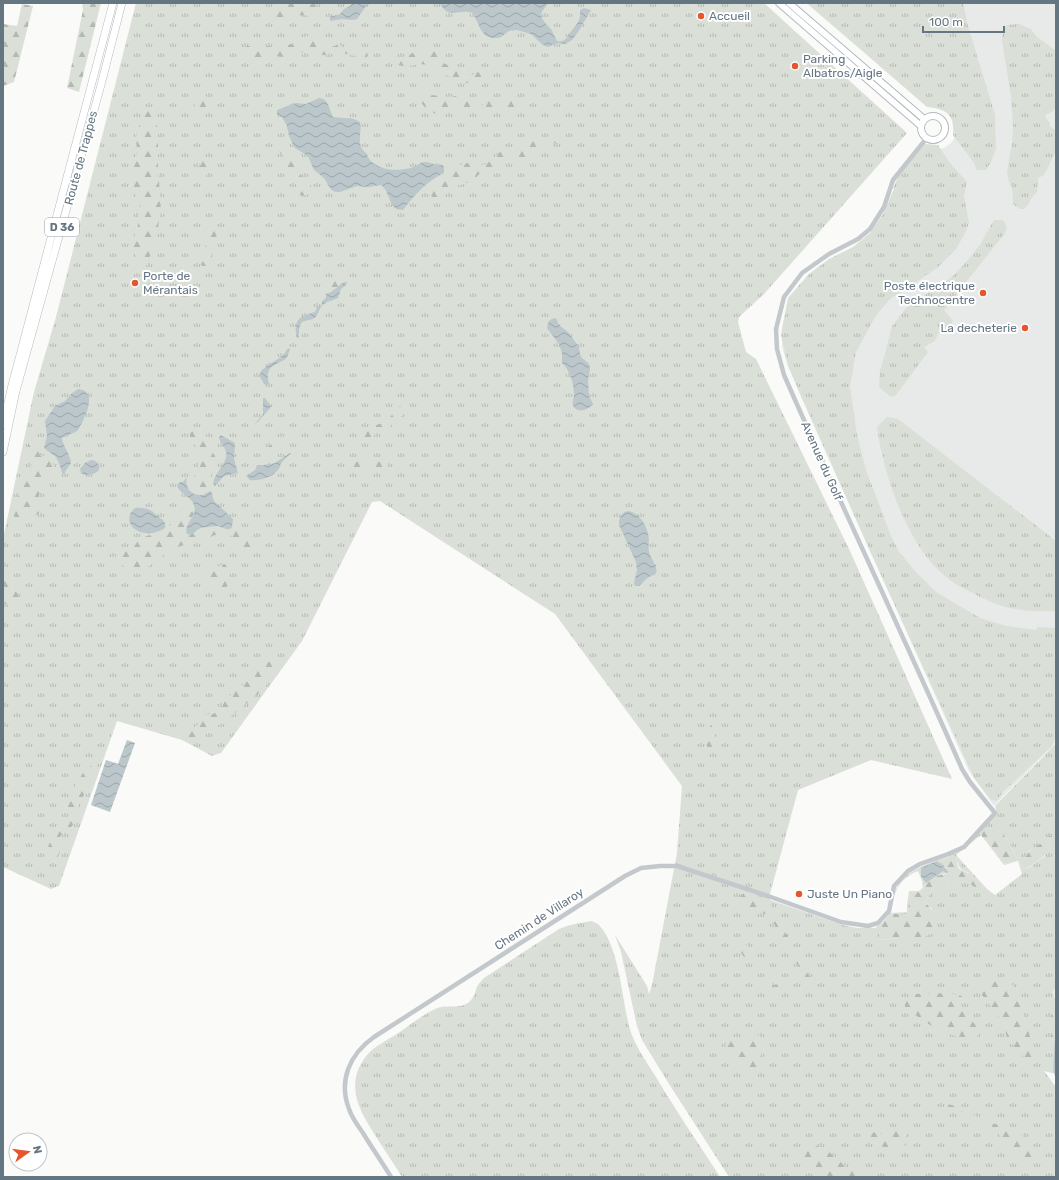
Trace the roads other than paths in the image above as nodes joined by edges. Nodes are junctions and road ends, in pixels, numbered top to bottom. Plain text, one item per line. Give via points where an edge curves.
1 (113, 3) edge
2 (122, 3) edge
3 (780, 3) edge
4 (789, 3) edge
5 (924, 120) junction
6 (921, 126) junction
7 (926, 139) junction
8 (3, 425) edge
9 (3, 452) edge
10 (881, 920) joint
11 (391, 1177) edge

1 - 8 main road, Route de Trappes / D 36
2 - 9 main road, Route de Trappes / D 36 via 16,391
3 - 6 street
4 - 5 street
5 - 6 street
5 - 7 street via 932,116 939,118 945,128 942,137 930,141
6 - 7 street
7 - 10 street, Avenue du Golf via 893,180 884,207 870,229 858,239 802,272 784,297 776,329 777,349 784,375 879,587 962,769 995,813 964,846 908,871 894,886 889,911
10 - 11 street, Chemin de Villaroy via 868,926 841,922 676,866 641,868 625,876 359,1049 350,1065 346,1080 347,1103

